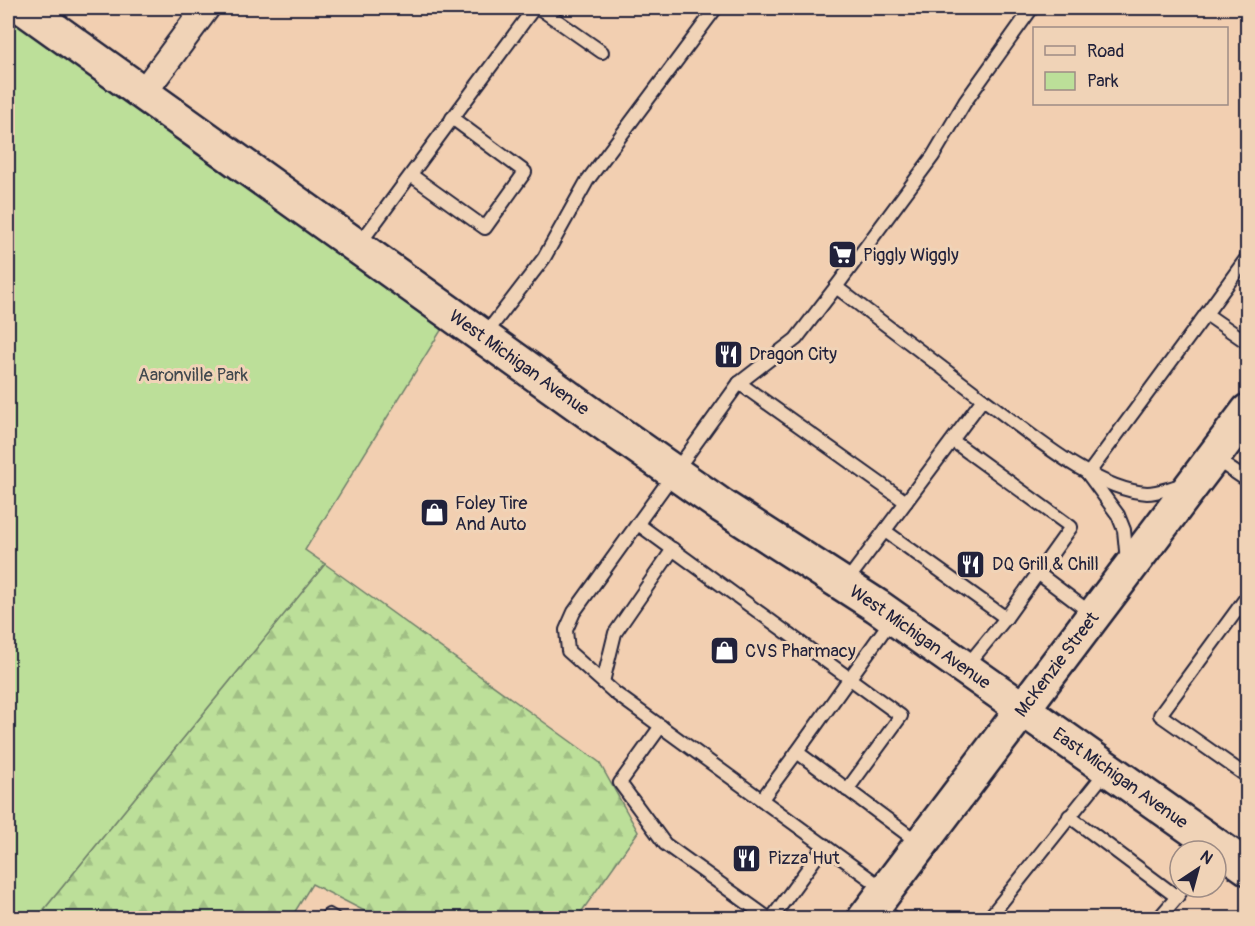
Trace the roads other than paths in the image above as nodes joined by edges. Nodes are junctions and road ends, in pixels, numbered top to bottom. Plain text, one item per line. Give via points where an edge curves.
1 (24, 8) edge
2 (206, 8) edge
3 (534, 8) edge
4 (539, 8) edge
5 (716, 8) edge
6 (1032, 8) edge
7 (602, 52) dead end
8 (143, 93) junction
9 (452, 118) junction
10 (411, 175) junction
11 (358, 247) junction
12 (1248, 256) edge
13 (836, 286) junction
14 (1206, 314) junction
15 (483, 337) junction
16 (1248, 343) edge
17 (739, 383) junction
18 (983, 399) junction
19 (1248, 411) edge
20 (953, 441) junction
21 (1212, 457) junction
22 (675, 473) junction
23 (1088, 474) junction
24 (1248, 481) edge
25 (1193, 483) junction
26 (906, 502) junction
27 (638, 524) junction
28 (885, 531) junction
29 (673, 549) junction
30 (1127, 568) junction
31 (1039, 574) junction
32 (844, 585) junction
33 (1248, 595) edge
34 (1244, 609) edge
35 (1092, 614) junction
36 (893, 617) junction
37 (1006, 618) junction
38 (965, 668) junction
39 (850, 679) junction
40 (603, 682) junction
41 (1022, 707) junction
42 (661, 726) junction
43 (797, 752) junction
44 (1108, 769) junction
45 (1248, 777) edge
46 (847, 790) junction
47 (762, 799) junction
48 (1069, 816) junction
49 (1201, 839) edge
50 (919, 843) junction
51 (825, 845) junction
52 (1228, 857) edge
53 (1248, 868) edge
54 (1168, 883) edge
55 (1175, 899) edge
56 (879, 908) edge
57 (326, 918) edge
58 (334, 918) edge
59 (770, 918) edge
60 (989, 918) edge
61 (1159, 918) edge

1 - 8 street, West Michigan Avenue
2 - 8 street
3 - 9 lane
4 - 7 lane
5 - 15 lane via 588,181 543,258
6 - 13 lane via 965,102 933,156
8 - 11 street, West Michigan Avenue
9 - 10 lane
9 - 10 lane via 525,172 485,228
10 - 11 lane
11 - 15 street, West Michigan Avenue
12 - 14 lane
13 - 17 lane via 796,339
13 - 18 lane
14 - 16 lane
14 - 23 lane
15 - 22 street, West Michigan Avenue
17 - 22 lane
17 - 26 lane
18 - 20 lane
18 - 23 lane
19 - 21 street, McKenzie Street
20 - 26 lane
20 - 31 lane via 1071,527
21 - 24 lane
21 - 25 street, McKenzie Street
22 - 27 lane
22 - 32 street, West Michigan Avenue
23 - 25 lane via 1148,493
23 - 30 lane via 1118,515 1124,530
25 - 30 street, McKenzie Street
26 - 28 lane
27 - 29 lane
27 - 40 lane via 574,612 566,630 568,651
28 - 32 lane
28 - 37 lane
29 - 39 lane
29 - 40 lane via 615,633
30 - 35 street, McKenzie Street
31 - 35 lane
31 - 37 lane
32 - 36 street, West Michigan Avenue
33 - 34 lane
34 - 45 lane via 1160,715
35 - 41 street, McKenzie Street
36 - 38 street, West Michigan Avenue
36 - 39 lane
37 - 38 lane
38 - 41 street, West Michigan Avenue
39 - 43 lane
39 - 46 lane via 901,716
40 - 42 lane
41 - 44 street, East Michigan Avenue
41 - 50 street, McKenzie Street
42 - 47 lane
42 - 59 lane via 620,783 665,844
43 - 46 lane
43 - 47 lane
44 - 48 lane
44 - 49 street, East Michigan Avenue
46 - 50 lane
47 - 51 lane
48 - 54 lane
48 - 60 lane
50 - 56 street, McKenzie Street
51 - 56 lane
51 - 59 lane
52 - 53 street, East Michigan Avenue
55 - 61 lane
57 - 58 lane

